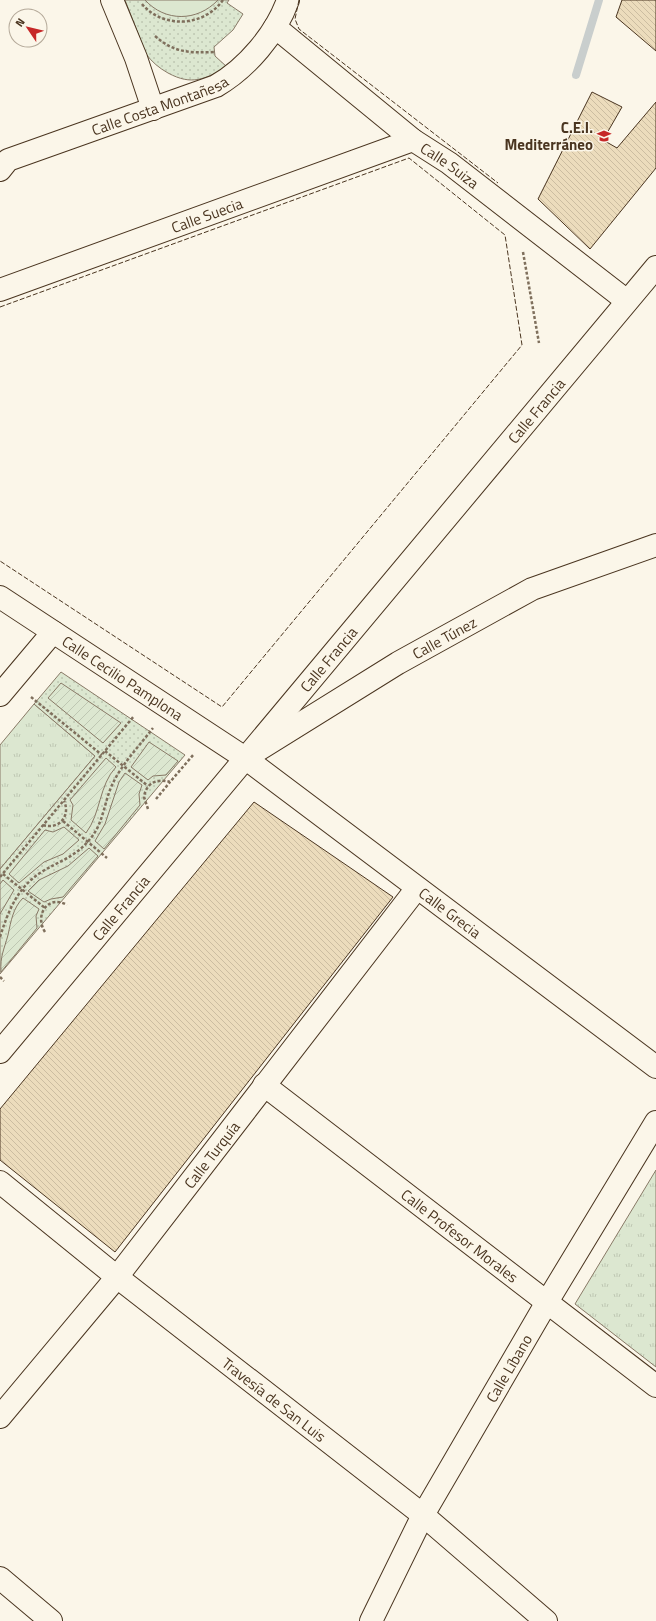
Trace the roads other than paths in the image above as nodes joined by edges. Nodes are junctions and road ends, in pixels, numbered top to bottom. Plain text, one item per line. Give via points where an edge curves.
1 (112, 0) edge
2 (288, 0) edge
3 (275, 27) junction
4 (153, 109) junction
5 (413, 140) junction
6 (3, 162) edge
7 (656, 267) edge
8 (0, 290) edge
9 (627, 301) junction
10 (656, 545) edge
11 (0, 597) edge
12 (53, 632) junction
13 (0, 695) edge
14 (245, 758) junction
15 (416, 888) junction
16 (0, 1052) edge
17 (656, 1067) edge
18 (264, 1085) junction
19 (656, 1122) edge
20 (0, 1182) edge
21 (117, 1277) junction
22 (547, 1302) junction
23 (656, 1386) edge
24 (0, 1417) edge
25 (422, 1515) junction
26 (0, 1578) edge
27 (51, 1621) edge
28 (371, 1621) edge
29 (546, 1621) edge

1 - 4 street
2 - 3 street, Calle Costa Montañesa
3 - 4 street, Calle Costa Montañesa via 255,53 230,78 216,86
3 - 5 street, Calle Suiza
4 - 6 street, Calle Costa Montañesa
5 - 8 street, Calle Suecia
5 - 9 street, Calle Suiza via 449,163
7 - 9 street, Calle Francia
9 - 14 street, Calle Francia
10 - 14 street, Calle Túnez via 532,589 398,663
11 - 12 street, Calle Cecilio Pamplona
12 - 13 street
12 - 14 street, Calle Cecilio Pamplona
14 - 15 street, Calle Grecia
14 - 16 street, Calle Francia
15 - 17 street, Calle Grecia
15 - 18 street, Calle Turquía
18 - 21 street, Calle Turquía
18 - 22 street, Calle Profesor Morales
19 - 22 street, Calle Líbano
20 - 21 street, Travesía de San Luis
21 - 24 street, Calle Turquía
21 - 25 street, Travesía de San Luis
22 - 23 street, Calle Profesor Morales
22 - 25 street, Calle Líbano
25 - 28 street, Calle Líbano
25 - 29 street, Travesía de San Luis
26 - 27 street

